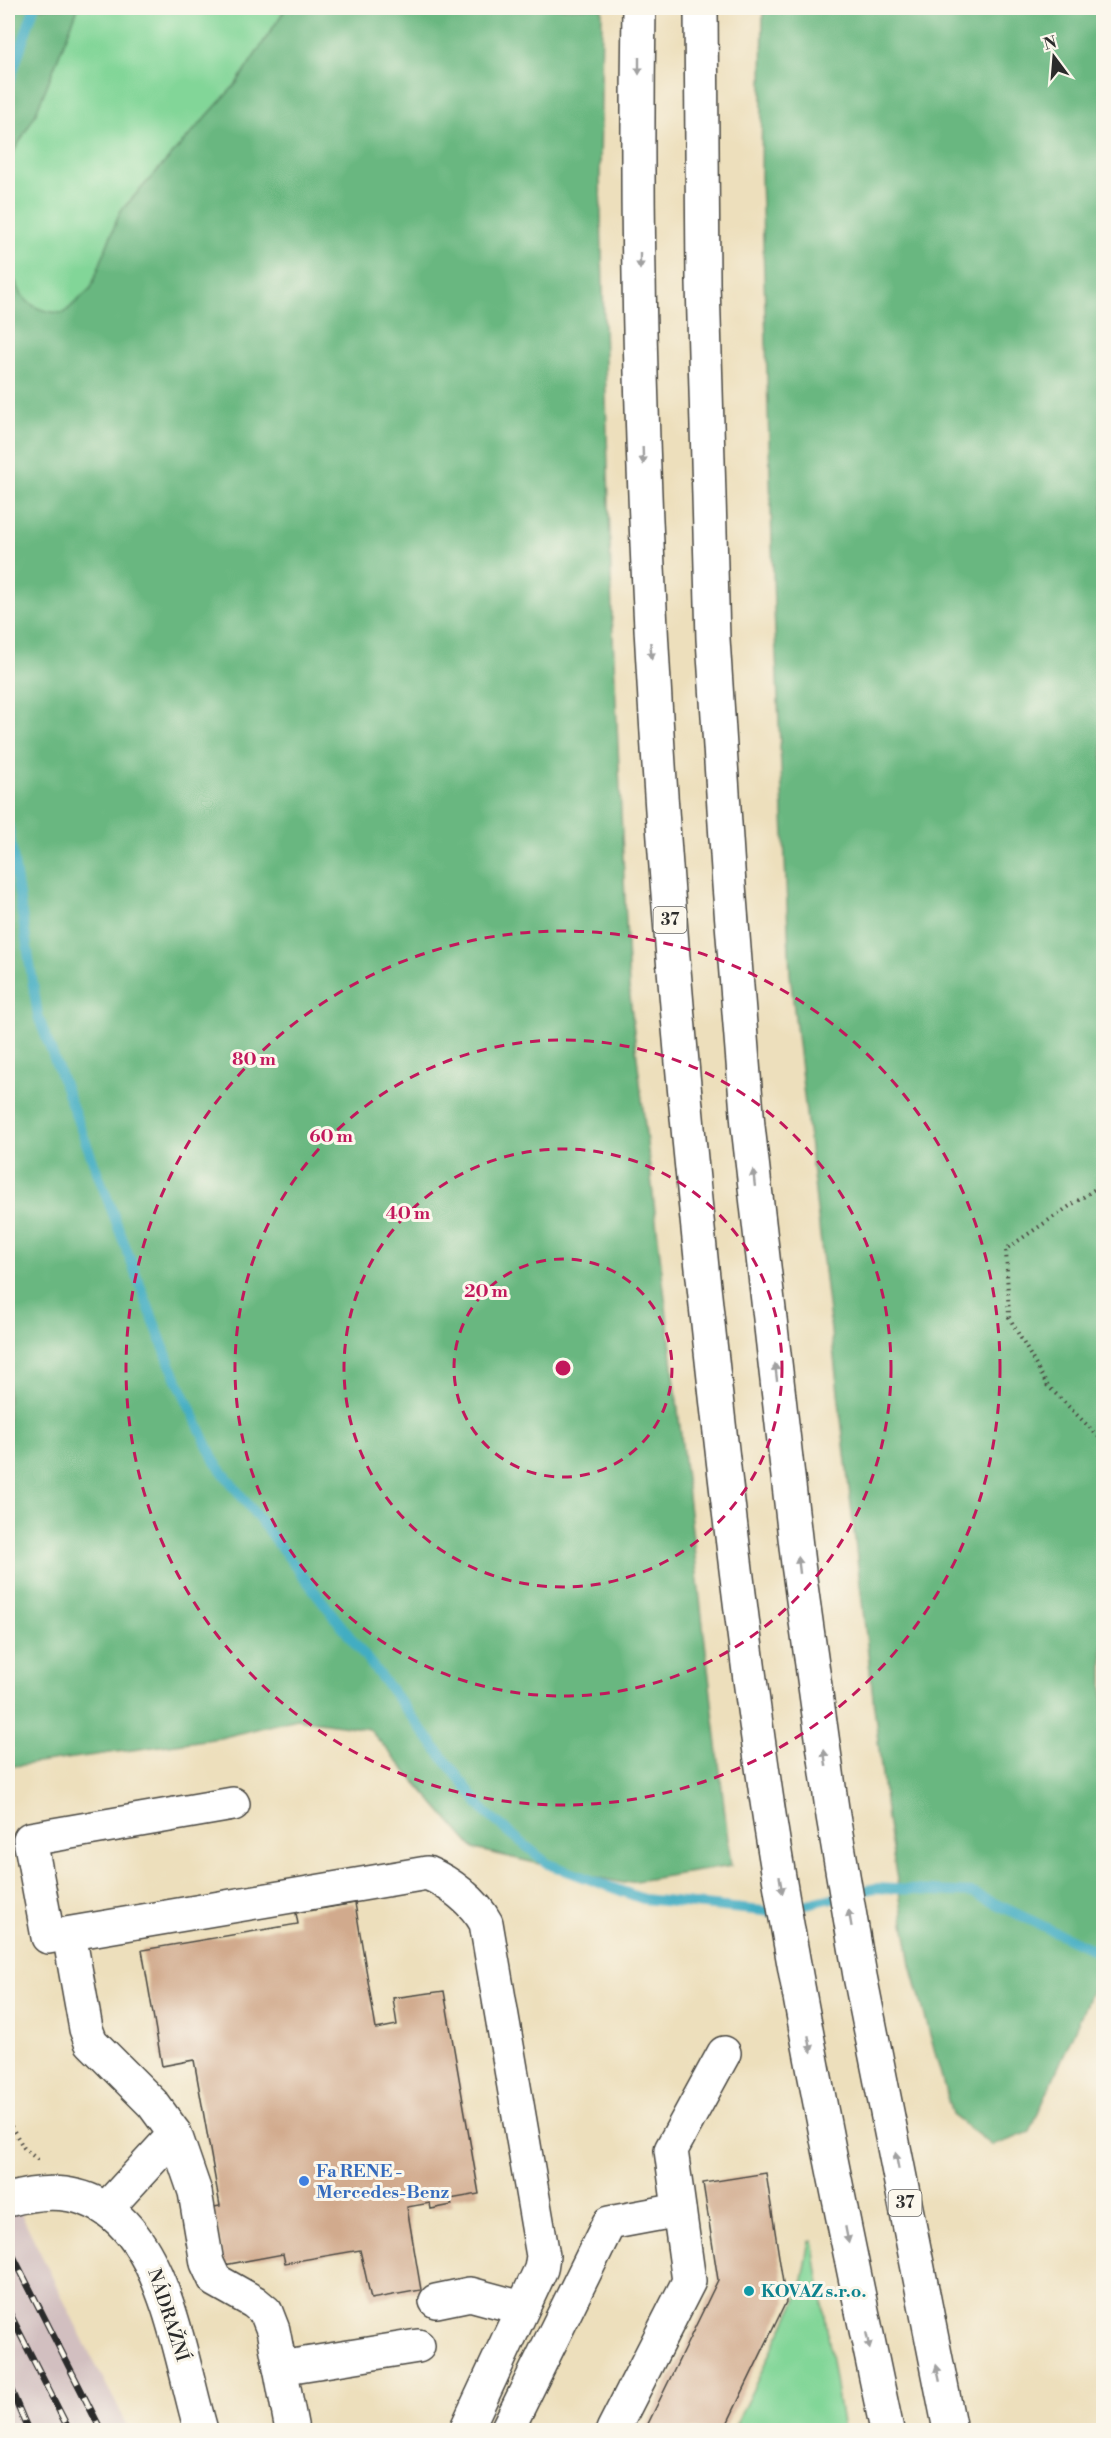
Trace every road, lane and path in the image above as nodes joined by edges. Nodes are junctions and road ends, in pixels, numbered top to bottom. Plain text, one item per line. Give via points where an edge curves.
1 (639, 8) edge
2 (701, 8) edge
3 (1104, 1183) edge
4 (1104, 1442) edge
5 (233, 1804) dead end
6 (69, 1934) junction
7 (724, 2053) dead end
8 (175, 2134) junction
9 (8, 2200) edge
10 (106, 2209) junction
11 (679, 2210) junction
12 (436, 2301) dead end
13 (522, 2308) junction
14 (418, 2346) dead end
15 (280, 2368) junction
16 (201, 2430) edge
17 (292, 2430) edge
18 (466, 2430) edge
19 (507, 2430) edge
20 (613, 2430) edge
21 (887, 2430) edge
22 (950, 2430) edge

1 -> 21 main road, 37 via 642,432 650,626 686,1113 716,1402 771,1827 798,1986
22 -> 2 main road, 37 via 860,1976 833,1816 798,1564 748,1126 713,639 706,431
3 - 4 path via 1006,1249 1009,1317 1047,1385
5 - 6 main road via 30,1839 48,1937
6 - 8 main road via 91,2042 153,2104
6 - 13 main road via 427,1873 479,1910 486,1923 543,2256 541,2269
7 - 11 main road via 670,2150
8 - 10 main road
8 - 15 main road via 195,2192 207,2264 215,2280 266,2312
9 - 10 main road, NÁDRAŽNÍ via 66,2194
10 - 16 main road, NÁDRAŽNÍ via 141,2246 155,2270 178,2338
11 - 19 main road via 609,2223
11 - 20 main road via 689,2281
12 - 13 main road via 470,2294
13 - 18 main road
14 - 15 main road
15 - 17 main road

